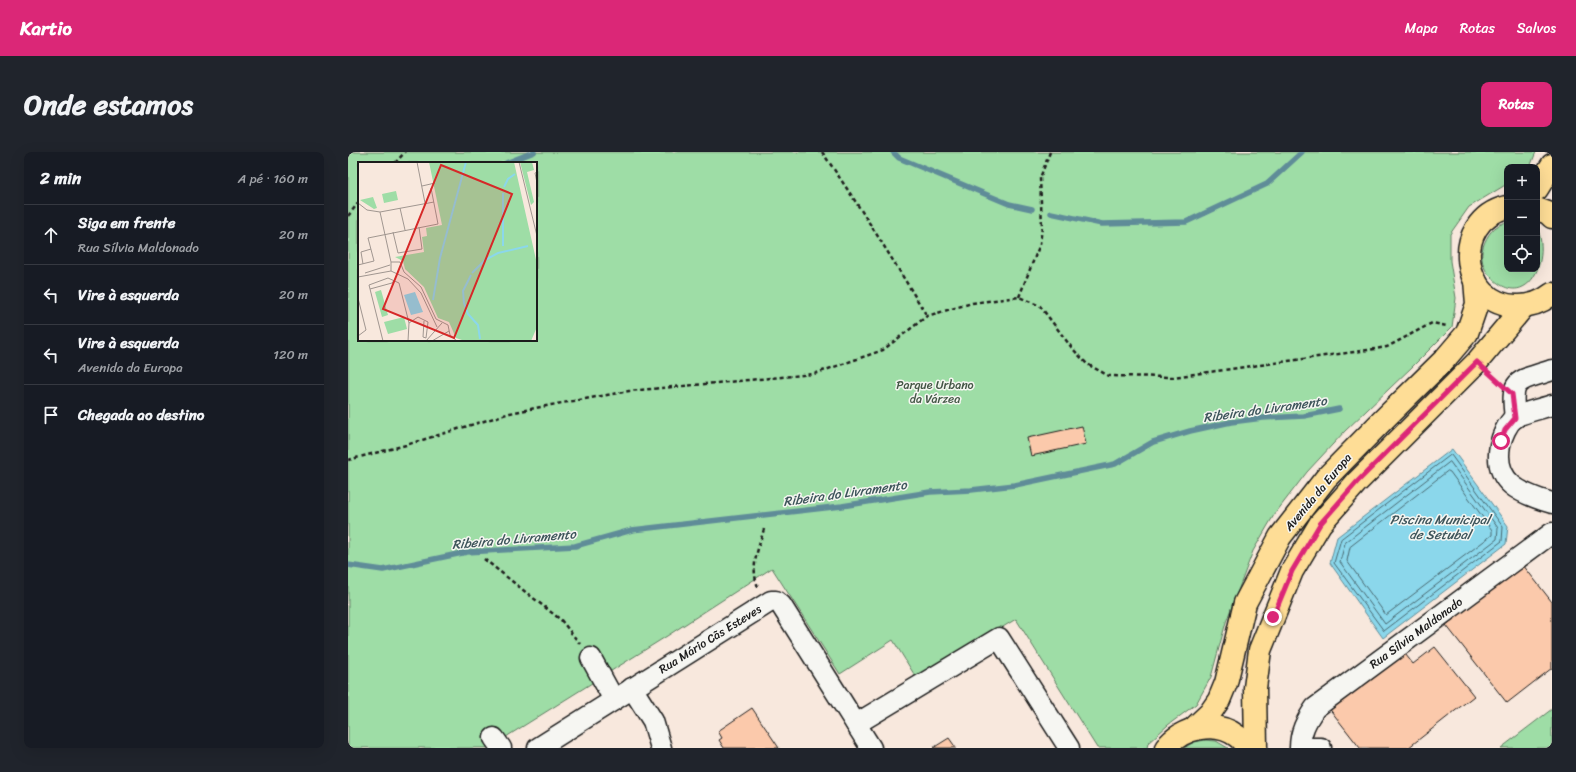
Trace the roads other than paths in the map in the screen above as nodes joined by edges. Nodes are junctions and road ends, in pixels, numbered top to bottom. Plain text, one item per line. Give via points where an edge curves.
1 (1552, 165) edge
2 (1540, 184) edge
3 (1504, 207) edge
4 (1540, 209) edge
5 (1552, 218) edge
6 (1475, 280) junction
7 (1540, 302) edge
8 (1552, 370) edge
9 (1552, 405) edge
10 (1515, 418) junction
11 (1552, 503) edge
12 (1552, 533) edge
13 (591, 658) road end
14 (632, 688) junction
15 (614, 700) junction
16 (856, 724) junction
17 (1193, 729) junction
18 (538, 748) edge
19 (662, 748) edge
20 (871, 748) edge
21 (1069, 748) edge
22 (1166, 748) edge
23 (1248, 748) edge
24 (1256, 748) edge
25 (1300, 748) edge
26 (1309, 748) edge
27 (1321, 748) edge

1 - 2 main road
3 - 6 main road via 1486,217 1475,230 1469,245 1468,261
4 - 5 main road
6 - 7 main road via 1495,301 1510,306
6 - 17 main road, Avenida da Europa via 1476,304 1467,333 1444,360 1326,478 1280,537 1245,603 1226,684 1219,700
7 - 24 main road, Avenida da Europa via 1357,482 1320,524 1292,571 1260,650 1255,688
8 - 10 street via 1520,381 1515,386 1512,394
9 - 10 street
10 - 11 street via 1505,430 1501,441 1498,454 1501,473 1516,489
12 - 25 street, Rua Sílvia Maldonado via 1315,708 1305,722
13 - 15 street
14 - 15 street, Rua Mário Cãs Esteves
14 - 16 street, Rua Mário Cãs Esteves via 764,604 776,601 781,605
14 - 19 street via 653,721
15 - 18 street, Rua Mário Cãs Esteves
16 - 20 street, Rua Mário Cãs Esteves
16 - 21 street via 999,638
17 - 22 main road via 1178,735
17 - 23 main road via 1210,727 1223,730 1237,736
26 - 27 street

